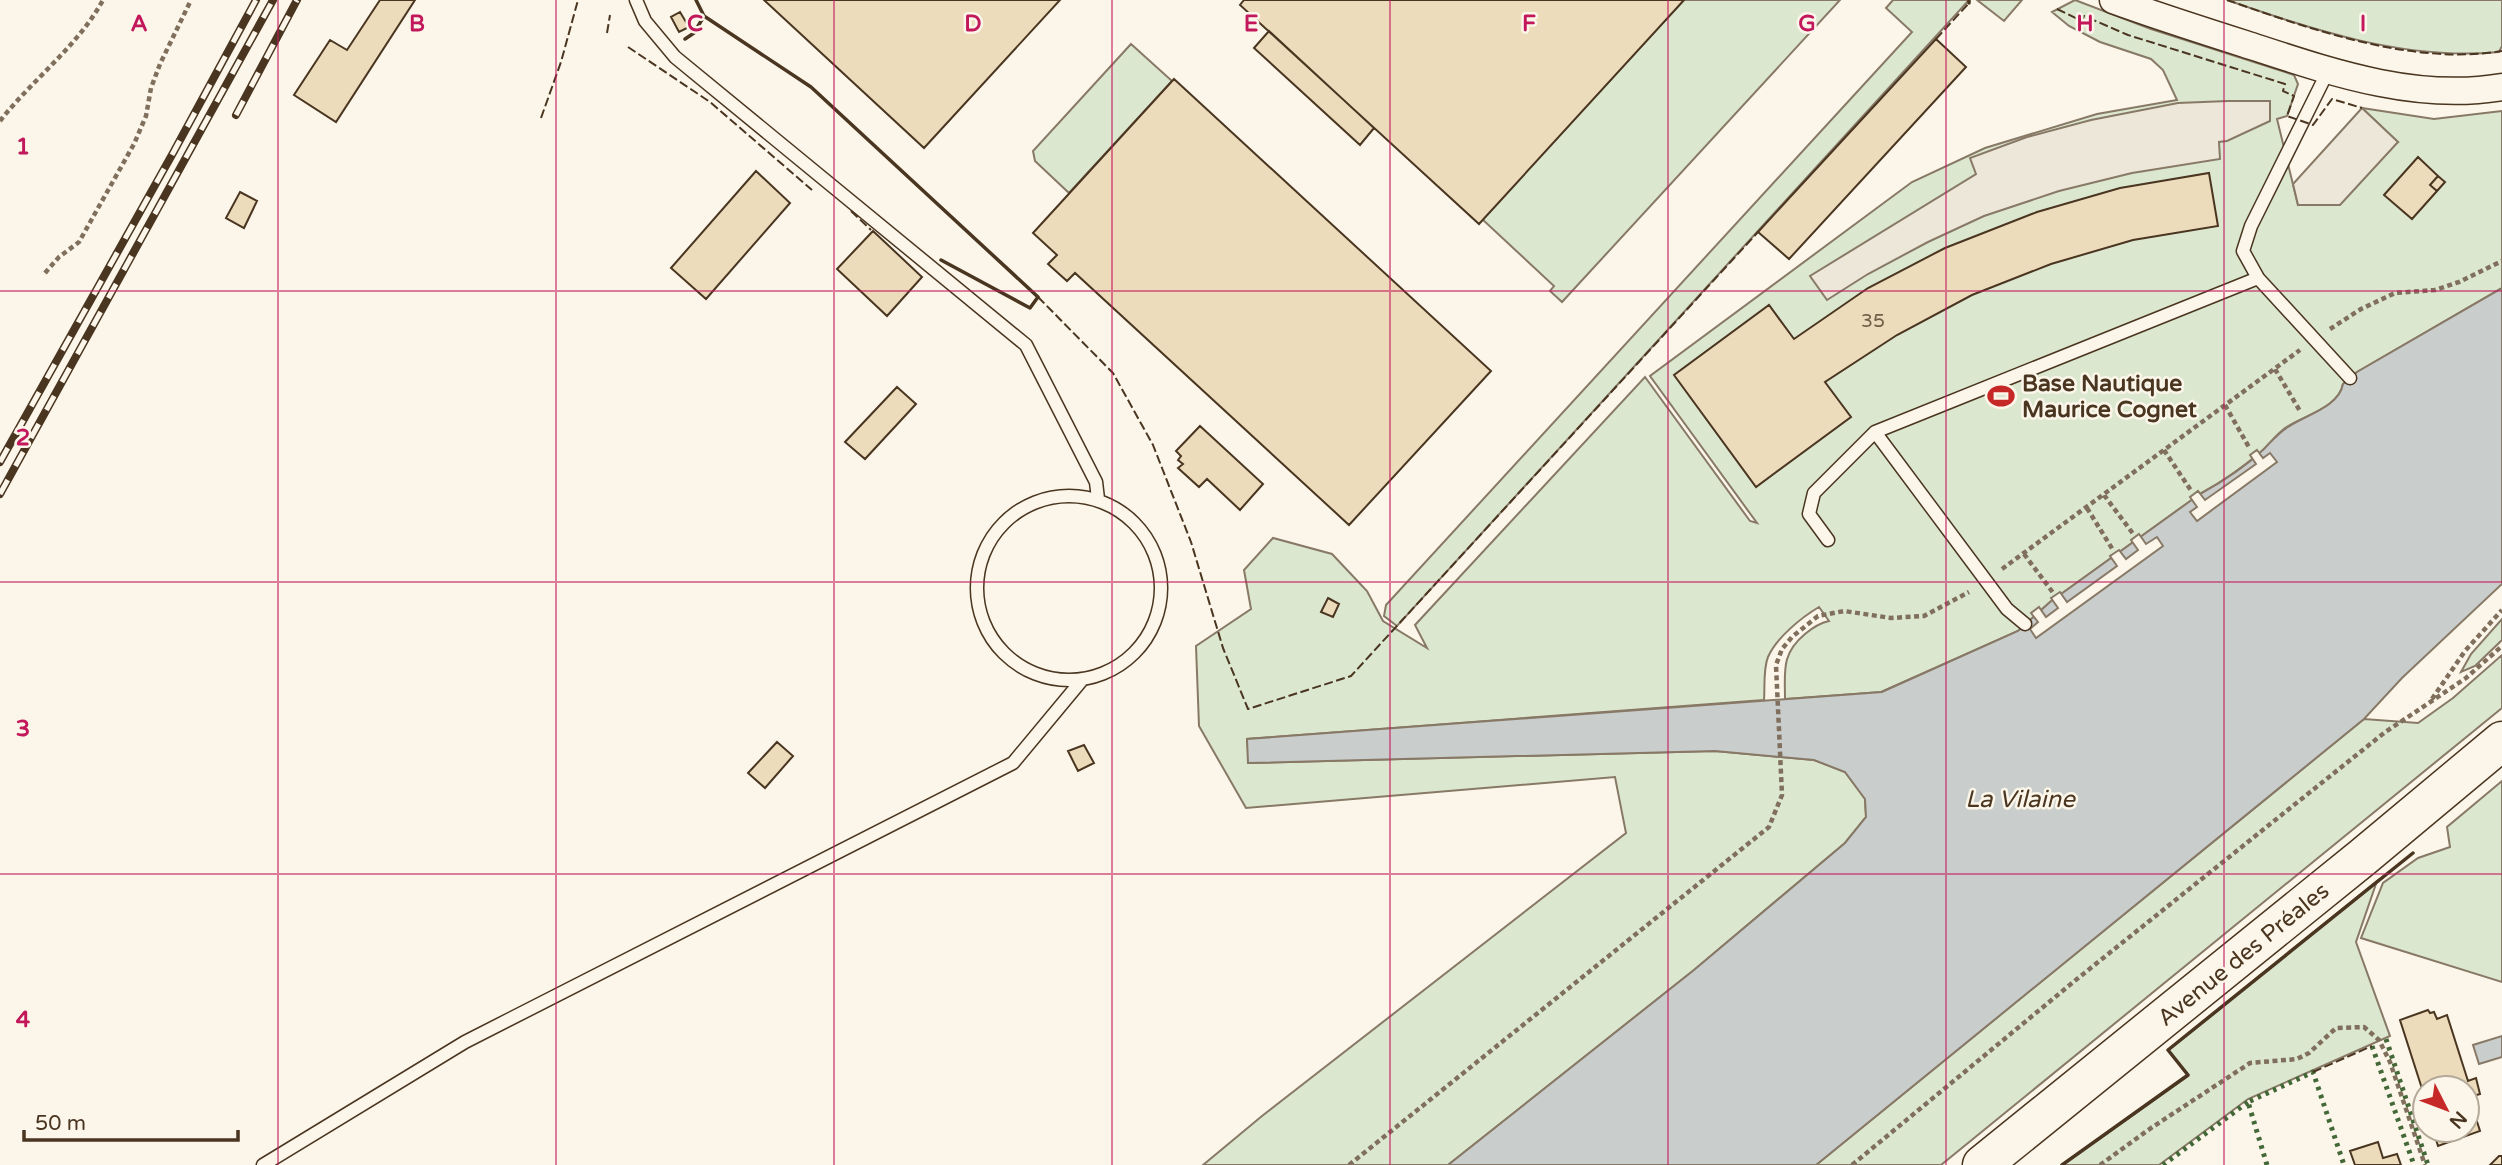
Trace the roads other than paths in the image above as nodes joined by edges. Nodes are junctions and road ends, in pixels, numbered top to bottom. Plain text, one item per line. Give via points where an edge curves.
1 (636, 0) edge
2 (2113, 0) edge
3 (2328, 71) junction
4 (2502, 87) edge
5 (2258, 278) junction
6 (2350, 378) dead end
7 (1875, 432) junction
8 (1098, 499) junction
9 (1828, 540) dead end
10 (2025, 624) dead end
11 (1082, 680) junction
12 (2502, 741) edge
13 (263, 1165) edge
14 (1982, 1165) edge

1 - 8 lane via 645,21 676,57 1026,345 1097,482
2 - 3 street
3 - 4 street via 2437,91
3 - 5 lane via 2251,226 2243,251
5 - 6 lane
5 - 7 lane
7 - 9 lane via 1814,493 1809,514
7 - 10 lane via 2007,608
8 - 11 lane via 1126,514 1148,538 1162,573 1161,605 1152,630 1133,656 1113,670
8 - 11 lane via 1070,494 1039,500 1007,518 987,544 977,573 978,605 990,636 1011,660 1050,678
11 - 13 lane via 1013,763 465,1042
12 - 14 main road, Avenue des Préales

